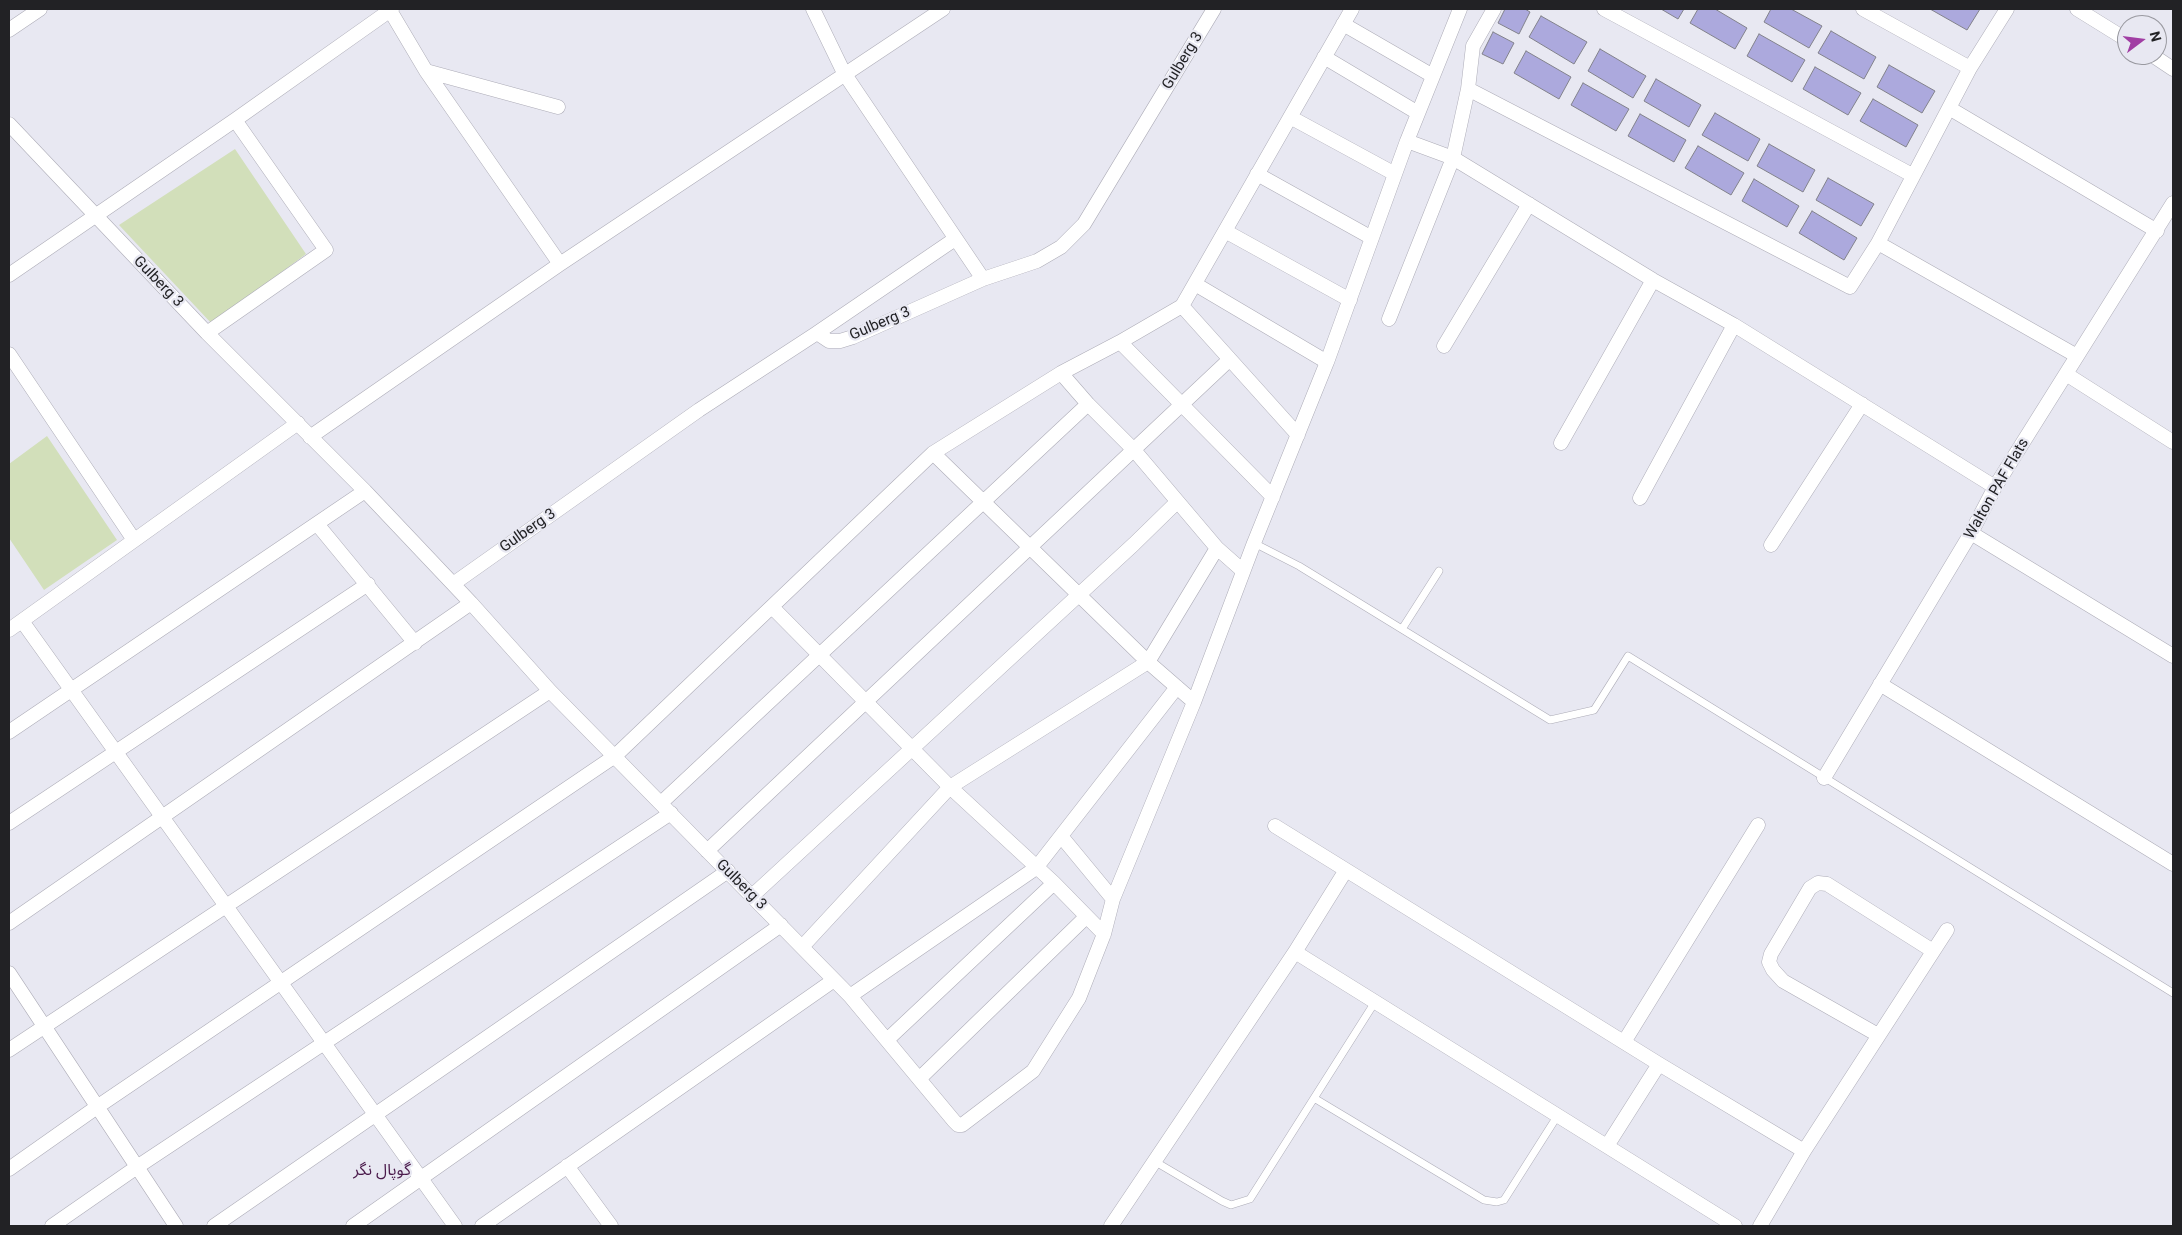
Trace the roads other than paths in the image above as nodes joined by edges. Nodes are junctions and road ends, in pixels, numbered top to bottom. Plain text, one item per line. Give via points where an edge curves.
1 (40, 9) edge
2 (813, 9) edge
3 (943, 9) edge
4 (1214, 9) edge
5 (1352, 9) edge
6 (1494, 9) edge
7 (1604, 9) edge
8 (1863, 9) edge
9 (2007, 9) edge
10 (2077, 9) edge
11 (391, 10) edge
12 (1455, 11) edge
13 (1343, 24) junction
14 (9, 30) edge
15 (2117, 34) edge
16 (1324, 58) junction
17 (1970, 68) junction
18 (426, 71) junction
19 (844, 73) junction
20 (1433, 76) junction
21 (1468, 89) junction
22 (558, 107) dead end
23 (1948, 108) junction
24 (1418, 113) junction
25 (1290, 117) junction
26 (235, 120) junction
27 (9, 124) edge
28 (1407, 141) junction
29 (1453, 158) junction
30 (1258, 174) junction
31 (1395, 174) junction
32 (1912, 175) junction
33 (2173, 203) edge
34 (1529, 204) junction
35 (95, 216) junction
36 (2164, 227) edge
37 (1225, 231) junction
38 (955, 238) junction
39 (1372, 238) junction
40 (1878, 243) junction
41 (560, 264) junction
42 (9, 275) edge
43 (983, 279) junction
44 (1653, 280) junction
45 (1195, 284) junction
46 (1350, 300) junction
47 (1182, 306) junction
48 (1389, 319) dead end
49 (1734, 325) junction
50 (207, 333) junction
51 (817, 333) junction
52 (1120, 342) junction
53 (1444, 346) dead end
54 (9, 354) edge
55 (2077, 356) junction
56 (1229, 360) junction
57 (1327, 362) junction
58 (1061, 373) junction
59 (2066, 374) junction
60 (1088, 404) junction
61 (1862, 404) junction
62 (1182, 405) junction
63 (298, 423) junction
64 (1298, 436) junction
65 (310, 437) junction
66 (2173, 442) edge
67 (1561, 443) dead end
68 (1134, 450) junction
69 (933, 453) junction
70 (1995, 487) junction
71 (365, 491) junction
72 (1273, 497) junction
73 (1640, 498) dead end
74 (984, 502) junction
75 (1178, 502) junction
76 (318, 524) junction
77 (1971, 533) junction
78 (134, 540) junction
79 (1254, 543) junction
80 (1771, 544) dead end
81 (1029, 548) junction
82 (1217, 548) junction
83 (1243, 571) junction
84 (1439, 571) dead end
85 (368, 584) junction
86 (453, 584) junction
87 (1078, 595) junction
88 (471, 603) junction
89 (772, 607) junction
90 (22, 621) junction
91 (1402, 629) junction
92 (9, 630) edge
93 (415, 643) junction
94 (820, 655) junction
95 (2173, 656) edge
96 (1148, 662) junction
97 (1880, 684) junction
98 (1177, 687) junction
99 (71, 690) junction
100 (550, 690) junction
101 (866, 702) junction
102 (1194, 702) junction
103 (9, 732) edge
104 (912, 748) junction
105 (116, 752) junction
106 (615, 756) junction
107 (1824, 778) junction
108 (950, 787) junction
109 (666, 808) junction
110 (162, 817) junction
111 (9, 823) edge
112 (1758, 825) dead end
113 (1275, 826) dead end
114 (1060, 836) junction
115 (708, 851) junction
116 (2173, 864) edge
117 (1036, 868) junction
118 (1346, 870) junction
119 (728, 871) junction
120 (1054, 883) junction
121 (752, 896) junction
122 (1113, 899) junction
123 (225, 906) junction
124 (1086, 917) junction
125 (9, 924) edge
126 (781, 925) junction
127 (1947, 930) dead end
128 (1104, 934) junction
129 (802, 947) junction
130 (1295, 952) junction
131 (1933, 952) junction
132 (9, 972) edge
133 (834, 980) junction
134 (281, 983) junction
135 (2173, 993) edge
136 (850, 996) junction
137 (1375, 1002) junction
138 (44, 1026) junction
139 (1878, 1036) junction
140 (887, 1040) junction
141 (1624, 1042) junction
142 (324, 1043) junction
143 (9, 1050) edge
144 (1659, 1064) junction
145 (919, 1079) junction
146 (1314, 1098) junction
147 (97, 1107) junction
148 (375, 1115) junction
149 (1558, 1116) junction
150 (1607, 1146) junction
151 (1804, 1151) junction
152 (1154, 1161) junction
153 (567, 1166) junction
154 (137, 1167) junction
155 (9, 1169) edge
156 (420, 1178) junction
157 (52, 1226) edge
158 (176, 1226) edge
159 (214, 1226) edge
160 (353, 1226) edge
161 (455, 1226) edge
162 (482, 1226) edge
163 (612, 1226) edge
164 (1111, 1226) edge
165 (1735, 1226) edge
166 (1760, 1226) edge

1 - 14 street
2 - 19 street
3 - 19 street
4 - 43 street, Gulberg 3 via 1084,224 1061,247 1037,261
5 - 13 street
6 - 21 street via 1474,46
7 - 32 street
8 - 17 street
9 - 17 street
10 - 15 street
11 - 18 street
11 - 26 street
12 - 20 street
13 - 16 street
13 - 20 street
16 - 24 street
16 - 25 street
17 - 23 street
18 - 22 street
18 - 41 street
19 - 38 street
19 - 41 street
20 - 24 street
21 - 29 street
21 - 40 street via 1850,287
23 - 32 street
23 - 36 street
24 - 28 street
25 - 30 street
25 - 31 street
26 - 35 street
26 - 50 street via 326,250
27 - 35 street, Gulberg 3
28 - 29 street
28 - 31 street
29 - 34 street
29 - 48 street
30 - 37 street
30 - 39 street
31 - 39 street
32 - 40 street
33 - 36 street, Walton PAF Flats
34 - 44 street
34 - 53 street
35 - 42 street
35 - 50 street, Gulberg 3
36 - 55 street, Walton PAF Flats
37 - 45 street
37 - 46 street
38 - 43 street
38 - 51 street
39 - 46 street
40 - 55 street
41 - 65 street
43 - 51 street, Gulberg 3 via 853,337 829,341
44 - 49 street
44 - 67 street
45 - 47 street
45 - 57 street
46 - 57 street
47 - 52 street
47 - 56 street
49 - 61 street
49 - 73 street
50 - 63 street, Gulberg 3
51 - 86 street, Gulberg 3 via 699,410
52 - 58 street
52 - 62 street
54 - 78 street
55 - 59 street, Walton PAF Flats
56 - 62 street
56 - 64 street
57 - 64 street
58 - 60 street
58 - 69 street
59 - 66 street
59 - 70 street, Walton PAF Flats
60 - 68 street
60 - 74 street
61 - 70 street
61 - 80 street
62 - 68 street
62 - 72 street
63 - 65 street, Gulberg 3
63 - 78 street
64 - 72 street
65 - 71 street, Gulberg 3
68 - 75 street
68 - 81 street
69 - 74 street
69 - 89 street
70 - 77 street, Walton PAF Flats
71 - 76 street
71 - 86 street, Gulberg 3
72 - 79 street
74 - 81 street
74 - 94 street
75 - 82 street
75 - 87 street
76 - 85 street
76 - 99 street
77 - 95 street
77 - 97 street, Walton PAF Flats
78 - 90 street
79 - 83 street
79 - 91 lane via 1299,566
81 - 87 street
81 - 101 street
82 - 83 street
82 - 96 street
83 - 102 street
84 - 91 lane
85 - 93 street
85 - 105 street
86 - 88 street, Gulberg 3
87 - 96 street
87 - 104 street
88 - 93 street
88 - 100 street, Gulberg 3
89 - 94 street
89 - 106 street
90 - 92 street
90 - 99 street
91 - 107 lane via 1550,720 1594,710 1628,656
93 - 110 street
94 - 101 street
94 - 109 street
96 - 98 street
96 - 108 street
97 - 107 street, Walton PAF Flats
97 - 116 street
98 - 102 street
98 - 114 street
99 - 103 street
99 - 105 street
100 - 106 street, Gulberg 3
100 - 123 street
101 - 104 street
101 - 115 street
102 - 122 street
104 - 108 street
104 - 121 street
105 - 110 street
105 - 111 street
106 - 109 street, Gulberg 3
106 - 134 street
107 - 135 lane
108 - 117 street
108 - 129 street
109 - 115 street, Gulberg 3
109 - 142 street
110 - 123 street
110 - 125 street
112 - 141 street
113 - 118 street
114 - 117 street
114 - 122 street
115 - 119 street, Gulberg 3
117 - 120 street
117 - 136 street
118 - 130 street
118 - 141 street
119 - 121 street, Gulberg 3
119 - 148 street
120 - 124 street
120 - 140 street
121 - 126 street, Gulberg 3
122 - 128 street
123 - 134 street
123 - 138 street
124 - 128 street
124 - 145 street
126 - 129 street, Gulberg 3
126 - 156 street
127 - 131 street
128 - 145 street, Gulberg 3 via 1079,998 1033,1071 962,1125 954,1121
129 - 133 street, Gulberg 3
130 - 137 street
130 - 152 street
131 - 139 street
131 - 139 street via 1827,884 1818,883 1810,888 1769,962 1783,982
132 - 138 street
133 - 136 street, Gulberg 3
133 - 153 street
134 - 142 street
134 - 147 street
136 - 140 street, Gulberg 3
137 - 146 lane
137 - 149 street
138 - 143 street
138 - 147 street
139 - 151 street
140 - 145 street, Gulberg 3
141 - 144 street
142 - 148 street
142 - 154 street
144 - 150 street
144 - 151 street
146 - 149 lane via 1484,1200 1496,1202 1504,1200
146 - 152 lane via 1250,1199 1231,1204 1222,1201
147 - 154 street
147 - 155 street
148 - 156 street
148 - 159 street
149 - 150 street
150 - 165 street
151 - 166 street
152 - 164 street
153 - 162 street
153 - 163 street
154 - 157 street
154 - 158 street
156 - 160 street
156 - 161 street

